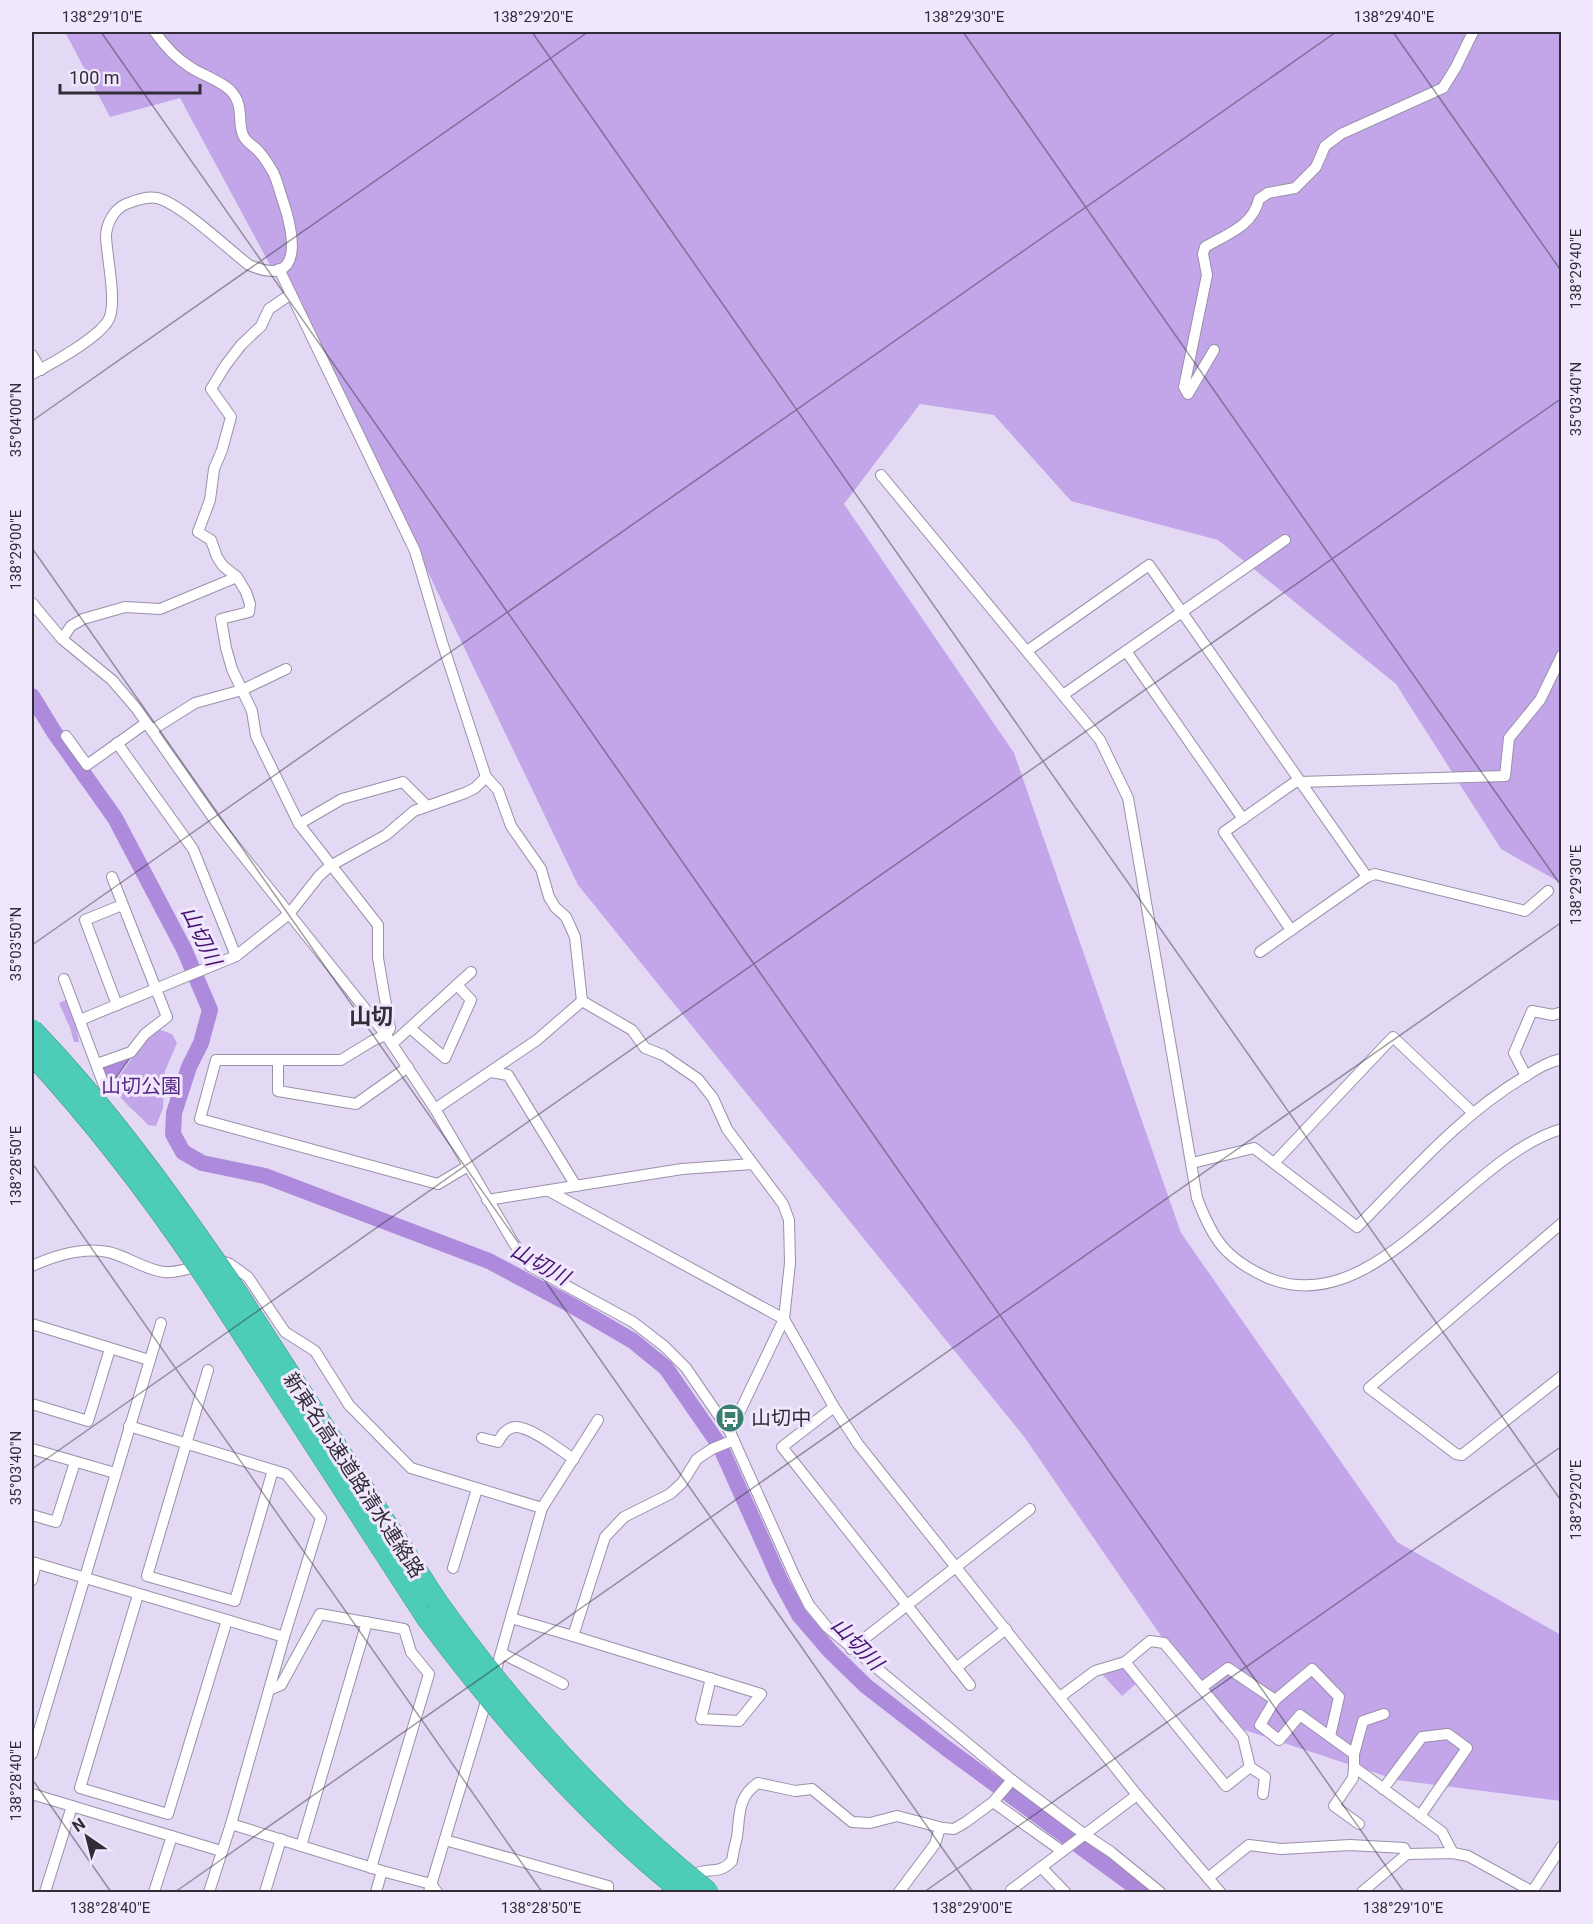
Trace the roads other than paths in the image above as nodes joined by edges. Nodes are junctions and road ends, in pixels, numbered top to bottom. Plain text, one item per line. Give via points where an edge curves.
1 (154, 32) edge
2 (1473, 32) edge
3 (279, 269) junction
4 (291, 294) junction
5 (1214, 350) dead end
6 (32, 355) edge
7 (36, 372) edge
8 (881, 475) dead end
9 (1286, 540) dead end
10 (237, 577) junction
11 (32, 603) edge
12 (1182, 612) junction
13 (62, 639) junction
14 (1026, 651) junction
15 (1126, 651) junction
16 (1562, 655) edge
17 (286, 669) dead end
18 (242, 690) junction
19 (1063, 695) junction
20 (149, 726) junction
21 (66, 736) dead end
22 (117, 743) junction
23 (486, 777) junction
24 (1299, 781) junction
25 (426, 805) junction
26 (1243, 819) junction
27 (299, 824) junction
28 (330, 866) junction
29 (112, 877) dead end
30 (1367, 877) junction
31 (1548, 891) dead end
32 (122, 905) junction
33 (289, 914) junction
34 (1291, 930) junction
35 (1260, 952) dead end
36 (236, 956) junction
37 (471, 972) dead end
38 (64, 979) dead end
39 (457, 985) junction
40 (156, 989) junction
41 (582, 1001) junction
42 (117, 1005) junction
43 (1562, 1012) edge
44 (80, 1020) junction
45 (410, 1028) junction
46 (32, 1030) edge
47 (389, 1039) junction
48 (32, 1054) edge
49 (1562, 1059) edge
50 (278, 1060) junction
51 (96, 1064) junction
52 (408, 1067) junction
53 (491, 1072) junction
54 (1526, 1076) junction
55 (105, 1088) dead end
56 (435, 1109) junction
57 (1472, 1112) junction
58 (1562, 1128) edge
59 (1192, 1163) junction
60 (1274, 1163) junction
61 (752, 1164) junction
62 (468, 1166) junction
63 (576, 1186) junction
64 (549, 1191) junction
65 (487, 1200) junction
66 (1562, 1223) edge
67 (32, 1266) edge
68 (230, 1298) junction
69 (784, 1319) junction
70 (161, 1323) dead end
71 (32, 1324) edge
72 (110, 1348) junction
73 (149, 1360) junction
74 (208, 1370) dead end
75 (1562, 1376) edge
76 (32, 1404) edge
77 (834, 1407) junction
78 (598, 1420) dead end
79 (129, 1426) junction
80 (482, 1438) dead end
81 (730, 1438) junction
82 (185, 1443) junction
83 (32, 1449) edge
84 (574, 1459) junction
85 (75, 1462) junction
86 (273, 1470) junction
87 (115, 1473) junction
88 (477, 1489) junction
89 (542, 1508) junction
90 (1030, 1509) dead end
91 (32, 1515) edge
92 (34, 1563) edge
93 (957, 1567) junction
94 (453, 1568) dead end
95 (84, 1579) junction
96 (32, 1580) edge
97 (138, 1595) junction
98 (907, 1605) junction
99 (431, 1609) junction
100 (511, 1618) junction
101 (227, 1620) junction
102 (367, 1622) junction
103 (1006, 1629) junction
104 (573, 1636) junction
105 (284, 1637) junction
106 (852, 1649) junction
107 (501, 1653) junction
108 (1125, 1662) junction
109 (956, 1668) junction
110 (711, 1678) junction
111 (563, 1684) dead end
112 (970, 1685) dead end
113 (1202, 1688) junction
114 (269, 1690) junction
115 (1060, 1697) junction
116 (1275, 1700) junction
117 (1384, 1714) dead end
118 (1329, 1736) junction
119 (32, 1754) edge
120 (1354, 1754) junction
121 (1250, 1767) junction
122 (1354, 1767) junction
123 (1010, 1782) junction
124 (1383, 1789) junction
125 (32, 1794) edge
126 (1263, 1794) dead end
127 (1137, 1795) junction
128 (994, 1801) junction
129 (72, 1806) junction
130 (1420, 1816) junction
131 (231, 1824) junction
132 (1359, 1824) dead end
133 (940, 1828) junction
134 (172, 1836) junction
135 (1082, 1836) junction
136 (280, 1839) junction
137 (445, 1840) junction
138 (301, 1846) junction
139 (1562, 1846) edge
140 (1064, 1850) junction
141 (221, 1851) junction
142 (1453, 1853) junction
143 (1407, 1854) junction
144 (1041, 1867) junction
145 (376, 1870) junction
146 (1208, 1878) junction
147 (432, 1890) edge
148 (1364, 1892) edge
149 (1533, 1892) edge
150 (45, 1893) edge
151 (154, 1893) edge
152 (209, 1893) edge
153 (265, 1893) edge
154 (376, 1893) edge
155 (608, 1893) edge
156 (667, 1893) edge
157 (683, 1893) edge
158 (708, 1893) edge
159 (899, 1893) edge
160 (1012, 1893) edge
161 (1065, 1893) edge
162 (1160, 1893) edge
163 (1220, 1893) edge

1 - 3 street via 189,67 230,89 239,103 243,136 274,174 293,234 290,260
2 - 5 street via 1443,88 1341,134 1325,146 1316,167 1295,188 1268,193 1259,199 1256,211 1244,225 1205,247 1207,275 1184,387 1188,394
3 - 4 street
3 - 7 street via 262,271 249,265 173,204 156,198 121,206 111,217 106,234 113,309 107,322
4 - 10 street via 269,309 261,326 236,352 211,389 231,417 198,532 211,540 223,566
4 - 23 street via 414,552
6 - 7 street
8 - 14 street
9 - 12 street
10 - 13 street via 160,609 125,607 83,619 71,626
10 - 18 street via 246,592 249,612 221,618 226,648
11 - 13 street
12 - 14 street via 1149,565
12 - 15 street
12 - 24 street
13 - 20 street via 112,680
14 - 19 street
15 - 19 street
15 - 26 street
16 - 24 street via 1540,700 1509,738 1505,776
17 - 18 street
18 - 20 street via 195,703
18 - 27 street via 252,711 256,736
19 - 59 street via 1100,740 1128,798
20 - 22 street
20 - 33 street via 216,822
21 - 22 street via 87,765
22 - 36 street via 193,849
23 - 25 street via 465,793
23 - 41 street via 498,790 511,826 541,869 549,897 566,916 575,937
24 - 26 street
24 - 30 street
25 - 27 street via 404,782 342,799
25 - 28 street via 386,835
26 - 34 street via 1224,832
27 - 28 street
28 - 33 street
28 - 47 street via 378,925 378,958
29 - 32 street
30 - 31 street via 1375,874 1525,911
30 - 34 street
32 - 40 street
32 - 42 street via 85,920
33 - 36 street
33 - 47 street
34 - 35 street
36 - 40 street
37 - 39 street
38 - 44 street
39 - 45 street
39 - 45 street via 471,1000 445,1058
40 - 42 street
40 - 51 street via 166,1017 131,1052
41 - 53 street via 537,1040
41 - 61 street via 632,1030 645,1048 663,1055 698,1079 714,1098 727,1129
42 - 44 street
43 - 54 street via 1553,1015 1532,1011 1514,1053
44 - 51 street
45 - 47 street
46 - 68 highway, 新東名高速道路清水連絡路, bridge via 124,1137 188,1221
47 - 50 street via 372,1041 341,1060
47 - 52 street
48 - 68 highway, 新東名高速道路清水連絡路, bridge via 112,1146 174,1231
49 - 54 street via 1550,1061
50 - 52 street via 278,1091 356,1104
50 - 62 street via 216,1059 200,1119 438,1184
51 - 55 street
52 - 56 street
53 - 56 street
53 - 63 street via 508,1075
54 - 57 street
56 - 62 street
57 - 60 street via 1357,1227
57 - 60 street via 1393,1037
58 - 59 street via 1506,1156 1383,1259 1343,1279 1317,1285 1271,1279 1248,1269 1227,1252 1210,1231 1197,1198
59 - 60 street via 1254,1148
61 - 63 street via 682,1169
61 - 69 street via 783,1204 789,1220 790,1263
62 - 65 street
63 - 64 street
64 - 65 street
64 - 69 street
65 - 81 street via 530,1266 633,1322 664,1346 692,1376
66 - 75 street via 1369,1388 1462,1455
67 - 88 street via 54,1256 90,1252 107,1252 164,1272 218,1260 230,1264 248,1277 285,1332 315,1351 349,1404 411,1467
68 - 99 highway, 新東名高速道路清水連絡路
69 - 77 street
69 - 81 street
70 - 73 street
71 - 72 street
72 - 73 street
72 - 76 street via 88,1421
73 - 79 street
74 - 82 street
77 - 93 street via 858,1444
77 - 98 street via 782,1447
78 - 84 street
79 - 82 street
79 - 87 street
80 - 84 street via 498,1442 513,1427 526,1428
81 - 104 street via 697,1459 670,1494 624,1517 605,1537
81 - 106 street via 809,1605
82 - 86 street
82 - 86 street via 147,1576 234,1601
83 - 85 street
84 - 89 street
85 - 87 street
85 - 91 street via 56,1522
86 - 105 street via 286,1474 321,1518
87 - 95 street
88 - 89 street
88 - 94 street
89 - 100 street
90 - 93 street
92 - 95 street
92 - 96 street
93 - 98 street
93 - 103 street
95 - 97 street
95 - 119 street
97 - 101 street
97 - 101 street via 80,1788 168,1814
98 - 106 street
98 - 109 street
99 - 157 highway, 新東名高速道路清水連絡路, bridge via 477,1683 553,1771
99 - 158 highway, 新東名高速道路清水連絡路, bridge via 565,1760 617,1813
100 - 104 street
100 - 107 street
101 - 105 street
102 - 114 street via 320,1614 281,1685
102 - 138 street
102 - 145 street via 404,1629 411,1652 429,1674
103 - 109 street
103 - 115 street
104 - 110 street
105 - 114 street
106 - 123 street via 933,1713
107 - 111 street
107 - 137 street
108 - 113 street via 1149,1641 1164,1643
108 - 115 street via 1095,1671
108 - 121 street via 1226,1786
109 - 112 street
110 - 110 street via 721,1682 761,1694 739,1721 701,1719
113 - 116 street via 1227,1668
113 - 121 street via 1243,1738
114 - 131 street
115 - 127 street
116 - 118 street via 1260,1725 1280,1740 1300,1715
116 - 118 street via 1312,1669 1339,1697
117 - 120 street via 1363,1721
118 - 120 street
120 - 122 street
121 - 126 street via 1265,1777
122 - 124 street
122 - 132 street via 1353,1778 1334,1806
123 - 128 street
123 - 135 street
124 - 130 street
124 - 130 street via 1422,1737 1448,1734 1458,1741 1467,1748
125 - 129 street
127 - 135 street
127 - 146 street
128 - 133 street via 954,1829
128 - 140 street
129 - 134 street
129 - 150 street
130 - 142 street via 1442,1832
131 - 136 street
131 - 141 street
133 - 156 street via 897,1816 870,1823 852,1822 812,1789 795,1791 758,1783 741,1803 732,1861 719,1871 701,1871 684,1878
133 - 159 street via 936,1845
134 - 141 street
134 - 151 street
135 - 140 street
135 - 162 street via 1111,1852
136 - 138 street
136 - 153 street
137 - 147 street
137 - 155 street via 608,1886
138 - 145 street
139 - 149 street
140 - 144 street
141 - 152 street
142 - 143 street
142 - 149 street via 1468,1856
143 - 146 street via 1404,1848 1350,1845 1281,1849 1249,1845
143 - 148 street
144 - 160 street
144 - 161 street
145 - 147 street
145 - 154 street
146 - 163 street

